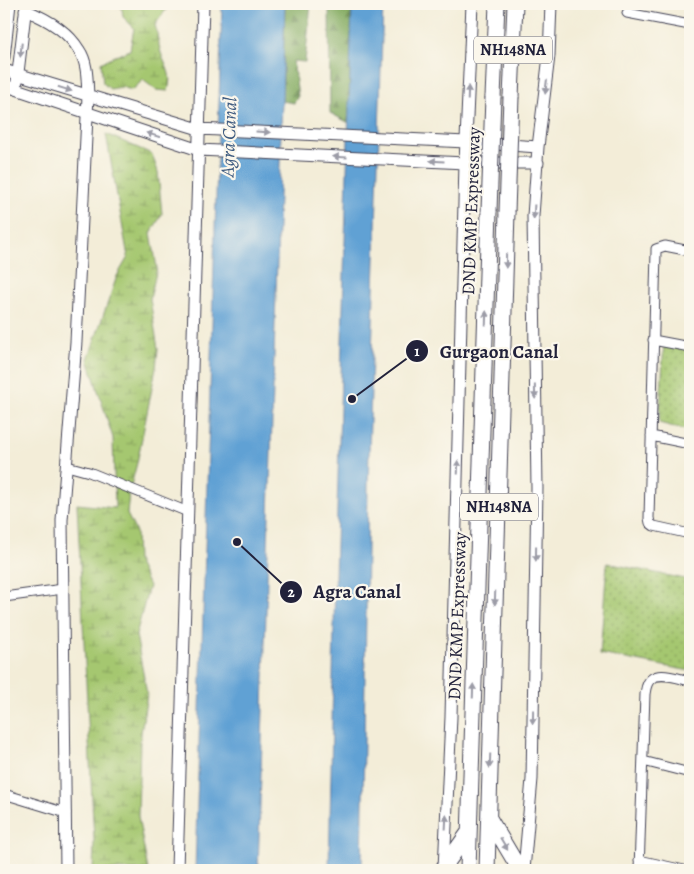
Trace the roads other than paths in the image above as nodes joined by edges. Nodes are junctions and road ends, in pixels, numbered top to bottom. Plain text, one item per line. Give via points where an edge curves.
1 (10, 4) edge
2 (203, 4) edge
3 (472, 4) edge
4 (497, 4) edge
5 (515, 4) edge
6 (551, 4) edge
7 (26, 7) edge
8 (627, 13) dead end
9 (690, 25) edge
10 (4, 57) edge
11 (4, 70) edge
12 (18, 75) junction
13 (4, 86) edge
14 (16, 90) junction
15 (88, 96) junction
16 (87, 113) junction
17 (199, 128) junction
18 (466, 142) junction
19 (538, 147) junction
20 (199, 150) junction
21 (465, 162) junction
22 (538, 163) junction
23 (690, 251) edge
24 (653, 340) junction
25 (690, 348) edge
26 (651, 436) junction
27 (690, 444) edge
28 (67, 466) junction
29 (188, 512) junction
30 (690, 534) edge
31 (63, 589) junction
32 (4, 597) edge
33 (690, 681) edge
34 (643, 761) junction
35 (690, 773) edge
36 (4, 794) edge
37 (66, 813) junction
38 (489, 818) junction
39 (469, 832) junction
40 (640, 860) junction
41 (444, 868) edge
42 (66, 870) edge
43 (177, 870) edge
44 (468, 870) edge
45 (487, 870) edge
46 (520, 870) edge
47 (524, 870) edge
48 (639, 870) edge
49 (684, 870) edge

1 - 10 street
2 - 17 street
18 -> 3 street
39 -> 4 highway, DND KMP Expressway / NH148NA, bridge
5 -> 38 highway, DND KMP Expressway / NH148NA, bridge
6 -> 19 street via 549,56
7 -> 12 street
7 - 15 street via 68,37 80,51 87,75
8 - 9 street
11 - 12 street
12 - 14 street
12 -> 15 street
13 - 14 street
14 - 16 street
15 - 16 street
15 - 17 street
20 -> 16 street
16 - 28 street
17 -> 18 street
17 - 20 street
18 - 19 street
18 - 21 street
19 - 22 street
21 -> 20 street
20 - 29 street
21 - 22 street
41 -> 21 street via 451,717
22 -> 47 street via 533,216 537,488 532,778
23 - 24 street via 665,246 656,249
24 - 25 street
24 - 26 street
26 - 27 street
26 - 30 street via 650,522 660,528
28 - 29 street
28 - 31 street via 62,520
29 - 43 street
31 - 32 street
31 - 37 street
33 - 34 street via 659,676 647,683
34 - 35 street
34 - 40 street
36 - 37 street
37 - 42 street
38 - 45 highway, DND KMP Expressway / NH148NA
38 -> 46 highway
39 - 41 highway
39 - 44 highway, DND KMP Expressway / NH148NA
40 - 48 street
40 - 49 street

